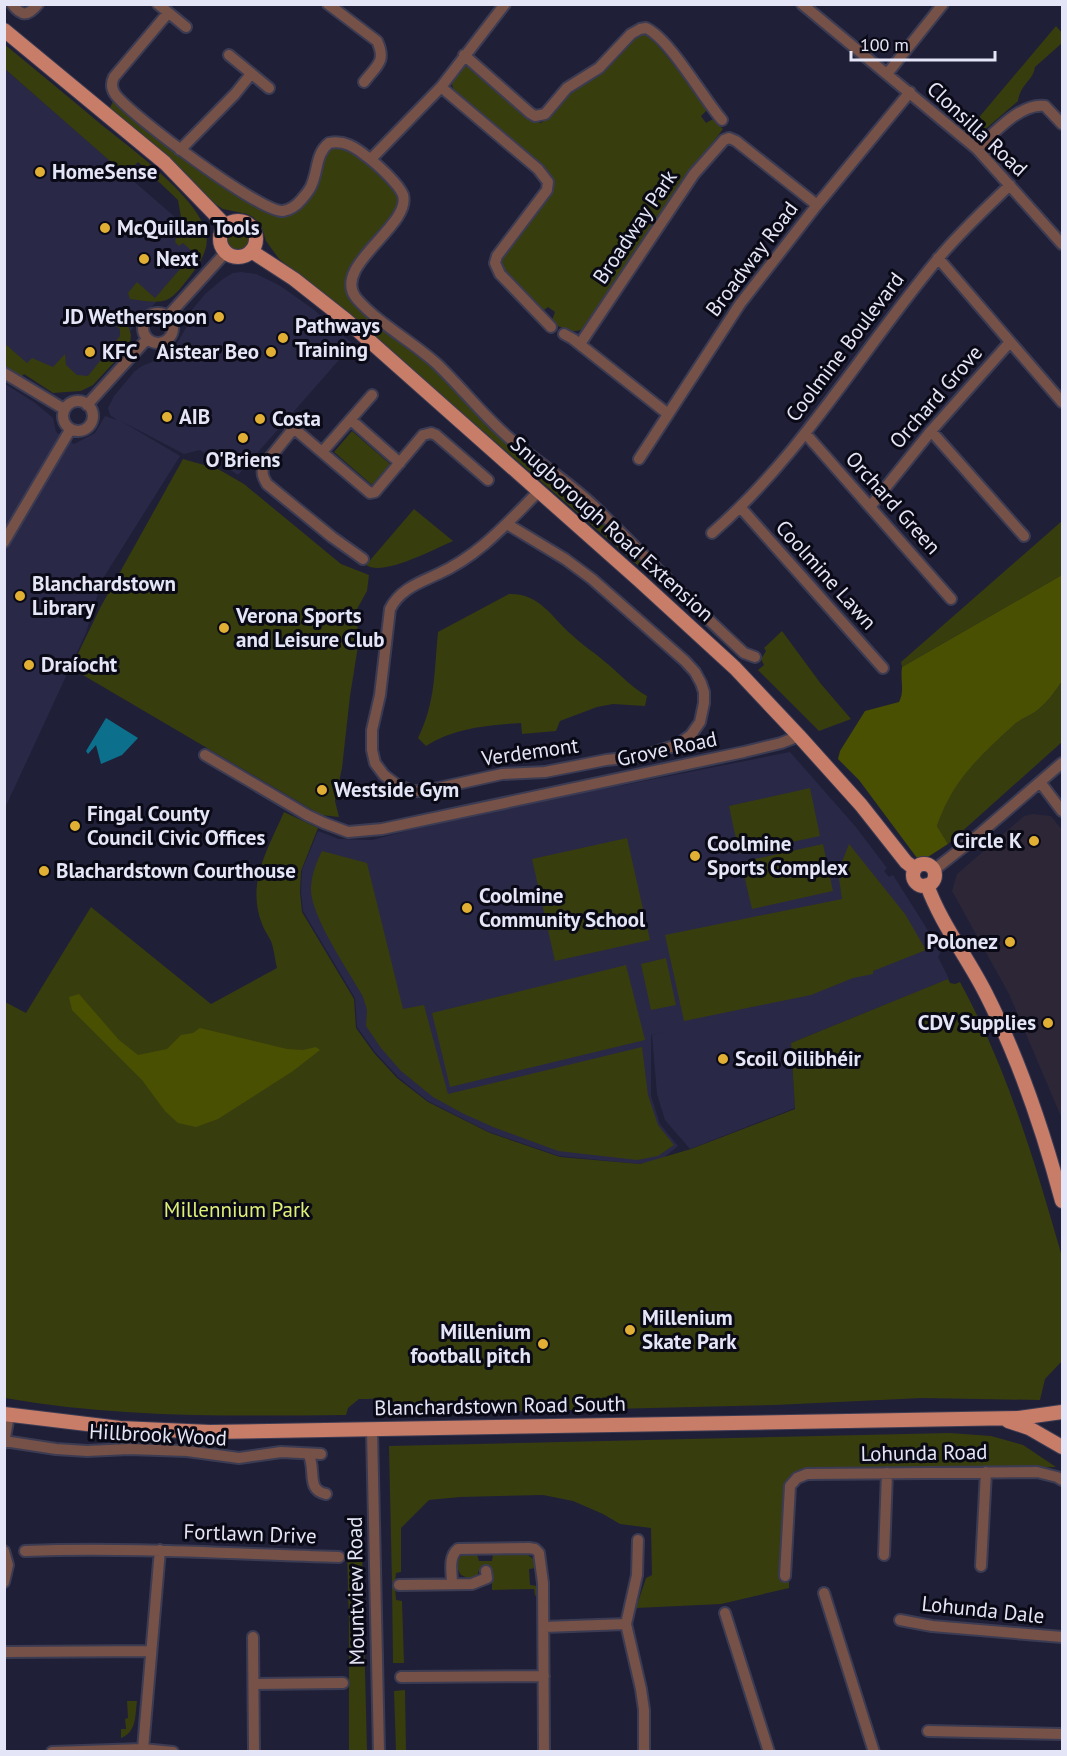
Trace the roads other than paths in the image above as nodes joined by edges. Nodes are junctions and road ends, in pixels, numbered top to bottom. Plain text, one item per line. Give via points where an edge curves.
1 (12, 4) edge
2 (38, 4) edge
3 (158, 4) edge
4 (328, 4) edge
5 (802, 4) edge
6 (943, 4) edge
7 (503, 5) edge
8 (168, 13) junction
9 (186, 27) dead end
10 (4, 30) edge
11 (229, 55) dead end
12 (464, 55) junction
13 (251, 74) junction
14 (887, 74) junction
15 (364, 82) dead end
16 (441, 87) junction
17 (269, 88) dead end
18 (910, 92) junction
19 (722, 120) dead end
20 (1062, 124) edge
21 (977, 149) junction
22 (180, 150) junction
23 (371, 159) junction
24 (1010, 185) junction
25 (817, 205) junction
26 (226, 226) junction
27 (1062, 244) edge
28 (251, 251) junction
29 (226, 252) junction
30 (938, 258) junction
31 (168, 316) junction
32 (551, 327) dead end
33 (564, 334) dead end
34 (147, 339) junction
35 (1010, 342) junction
36 (580, 344) junction
37 (4, 373) edge
38 (372, 395) dead end
39 (1062, 402) edge
40 (87, 405) junction
41 (64, 409) junction
42 (669, 414) junction
43 (351, 420) junction
44 (70, 430) junction
45 (931, 431) junction
46 (805, 433) junction
47 (322, 452) junction
48 (639, 459) dead end
49 (400, 463) junction
50 (488, 480) dead end
51 (539, 491) junction
52 (870, 507) junction
53 (741, 508) junction
54 (507, 524) junction
55 (712, 533) dead end
56 (1024, 536) dead end
57 (4, 542) edge
58 (363, 559) dead end
59 (951, 599) dead end
60 (755, 657) dead end
61 (883, 668) dead end
62 (799, 736) junction
63 (205, 755) dead end
64 (1062, 763) edge
65 (1040, 782) junction
66 (1062, 811) edge
67 (915, 869) junction
68 (934, 870) junction
69 (927, 885) junction
70 (1062, 1201) edge
71 (1062, 1412) edge
72 (7, 1415) edge
73 (997, 1418) junction
74 (372, 1430) junction
75 (5, 1442) edge
76 (1062, 1447) edge
77 (308, 1454) junction
78 (321, 1454) dead end
79 (986, 1472) junction
80 (887, 1473) junction
81 (1062, 1480) edge
82 (326, 1494) dead end
83 (638, 1540) dead end
84 (160, 1550) junction
85 (4, 1551) edge
86 (25, 1551) dead end
87 (884, 1555) dead end
88 (339, 1557) dead end
89 (981, 1566) dead end
90 (486, 1571) dead end
91 (785, 1576) dead end
92 (4, 1582) edge
93 (452, 1584) junction
94 (399, 1585) dead end
95 (824, 1593) dead end
96 (725, 1613) dead end
97 (900, 1620) dead end
98 (626, 1624) junction
99 (544, 1627) junction
100 (253, 1637) dead end
101 (1062, 1637) edge
102 (151, 1651) junction
103 (6, 1652) dead end
104 (544, 1676) junction
105 (401, 1677) dead end
106 (343, 1683) dead end
107 (254, 1684) junction
108 (928, 1731) dead end
109 (1062, 1734) edge
110 (143, 1749) junction
111 (93, 1751) edge
112 (52, 1752) edge
113 (173, 1752) edge
114 (254, 1752) edge
115 (379, 1752) edge
116 (544, 1752) edge
117 (644, 1752) edge
118 (769, 1752) edge
119 (874, 1752) edge

1 - 2 street via 23,15
3 - 8 street
4 - 15 street via 377,41 382,50 381,60
5 - 14 street, Clonsilla Road
6 - 14 street
7 - 12 street
8 - 9 street
8 - 22 street via 111,83 125,104
10 - 26 main road via 165,163
11 - 13 street
12 - 16 street
12 - 19 street via 530,113 540,115 567,88 607,61 631,34 646,28 655,33 684,68
13 - 17 street
13 - 22 street
14 - 18 street, Clonsilla Road
16 - 23 street
16 - 32 street via 548,182 547,190 495,263 500,274
18 - 21 street, Clonsilla Road
18 - 25 street, Broadway Road
20 - 21 street via 1045,106 1033,105 1020,111
21 - 24 street, Clonsilla Road
22 - 23 street via 258,201 283,211 298,203 309,190 321,150 329,143 348,144
23 - 60 street via 399,188 404,200 396,218 362,260 350,286 352,294 434,361 505,435 586,498 713,624 744,653
24 - 27 street, Clonsilla Road
24 - 30 street, Coolmine Boulevard
25 - 36 street, Broadway Park via 729,138 716,147 694,174
25 - 42 street, Broadway Road via 740,304
26 - 28 main road via 236,221 248,224 256,240
26 - 29 main road via 221,242
28 - 29 main road via 242,256
28 - 51 main road, Snugborough Road Extension via 346,320
29 - 31 street
30 - 35 street
30 - 46 street, Coolmine Boulevard
31 - 34 street via 157,312 145,319 142,329
31 - 34 street via 173,326 168,339 159,343
33 - 36 street
34 - 40 street
35 - 39 street
35 - 45 street, Orchard Grove
36 - 42 street
37 - 41 street
38 - 43 street
40 - 41 street via 75,402
40 - 44 street via 93,418 89,427 80,432
41 - 44 street via 63,418
42 - 48 street, Broadway Road
43 - 47 street
43 - 49 street
44 - 57 street
45 - 52 street, Orchard Grove
45 - 56 street
46 - 52 street, Orchard Green
46 - 53 street, Coolmine Boulevard
47 - 49 street via 370,493
47 - 58 street via 292,426 261,472 267,484
49 - 50 street via 423,435 431,433
51 - 54 street, Verdemont
51 - 62 main road, Snugborough Road Extension via 735,668
52 - 59 street, Orchard Green
53 - 55 street, Coolmine Boulevard
53 - 61 street, Coolmine Lawn
54 - 54 street, Verdemont via 463,562 404,591 390,609 372,750 384,776 404,788 425,791 502,774 545,772 643,756 677,745 700,722 704,692 686,661 565,559
62 - 63 street, Grove Road via 712,759 364,832 348,832 307,815
62 - 67 main road, Snugborough Road Extension
64 - 65 street
65 - 66 street
65 - 68 street
67 - 68 main road via 924,864
67 - 69 main road via 914,879 921,886
68 - 69 main road via 933,881
69 - 70 main road via 1014,1053 1032,1097
71 - 73 main road, Blanchardstown Road South
72 - 74 main road, Blanchardstown Road South via 177,1431
72 - 75 street, Hillbrook Wood
73 - 74 main road, Blanchardstown Road South
73 - 76 main road, Blanchardstown Road South via 1029,1428
74 - 115 street, Mountview Road
75 - 77 street, Hillbrook Wood via 56,1449 187,1451 239,1458 301,1451
77 - 78 street, Hillbrook Wood
77 - 82 street via 313,1485
79 - 80 street, Lohunda Road
79 - 81 street, Lohunda Road via 1037,1472
79 - 89 street
80 - 87 street
80 - 91 street, Lohunda Road via 807,1474 797,1478 790,1486
83 - 98 street via 637,1575
84 - 86 street, Fortlawn Drive
84 - 88 street, Fortlawn Drive
84 - 102 street, Fortlawn Drive
85 - 92 street via 8,1570
90 - 93 street via 487,1578 481,1581
93 - 94 street
93 - 99 street via 453,1554 463,1548 536,1549 541,1557
95 - 119 street
96 - 118 street
97 - 101 street, Lohunda Dale
98 - 99 street
98 - 117 street via 644,1710
99 - 104 street
100 - 107 street
102 - 103 street
102 - 110 street, Fortlawn Drive
104 - 105 street
104 - 116 street
106 - 107 street
107 - 114 street
108 - 109 street
110 - 111 street
110 - 113 street
111 - 112 street

